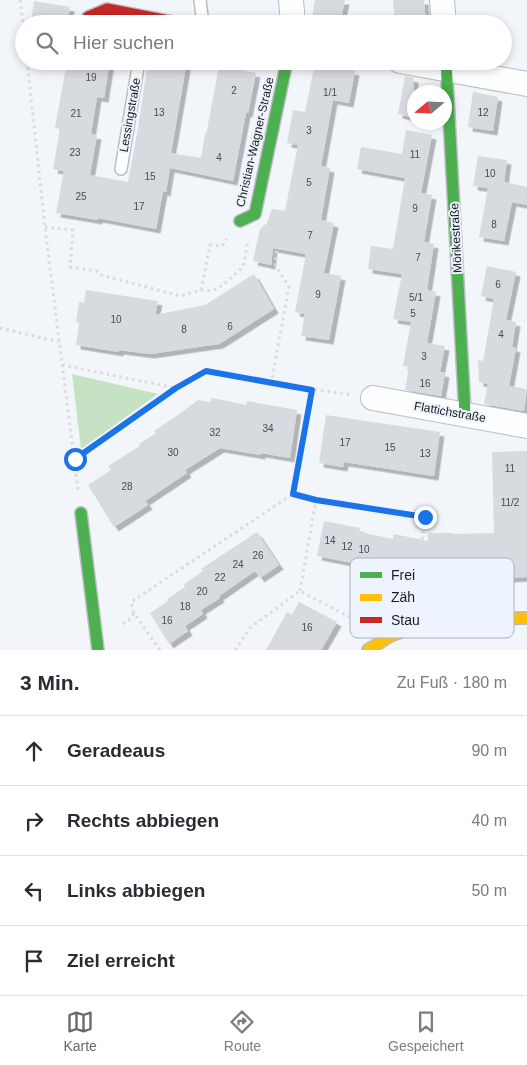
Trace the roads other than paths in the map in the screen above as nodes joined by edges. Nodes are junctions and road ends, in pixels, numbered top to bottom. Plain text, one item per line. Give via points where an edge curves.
1 (200, 0) edge
2 (291, 0) edge
3 (442, 0) edge
4 (93, 15) edge
5 (128, 15) edge
6 (202, 15) edge
7 (292, 15) edge
8 (443, 15) edge
9 (138, 70) edge
10 (285, 70) edge
11 (447, 70) edge
12 (468, 70) edge
13 (527, 84) edge
14 (121, 169) dead end
15 (240, 221) road end
16 (373, 398) road end
17 (465, 414) junction
18 (527, 426) edge
19 (81, 513) road end
20 (514, 618) edge
21 (527, 618) edge
22 (387, 638) edge
23 (98, 650) edge
24 (368, 650) edge

1 - 6 lane
2 - 7 street
3 - 8 street
4 - 5 street via 107,9
9 - 14 lane, Lessingstraße
10 - 15 street, Christian-Wagner-Straße via 255,214
11 - 17 street, Mörikestraße
12 - 13 street
16 - 17 street, Flattichstraße
17 - 18 street, Flattichstraße
19 - 23 street
20 - 21 street
22 - 24 street

